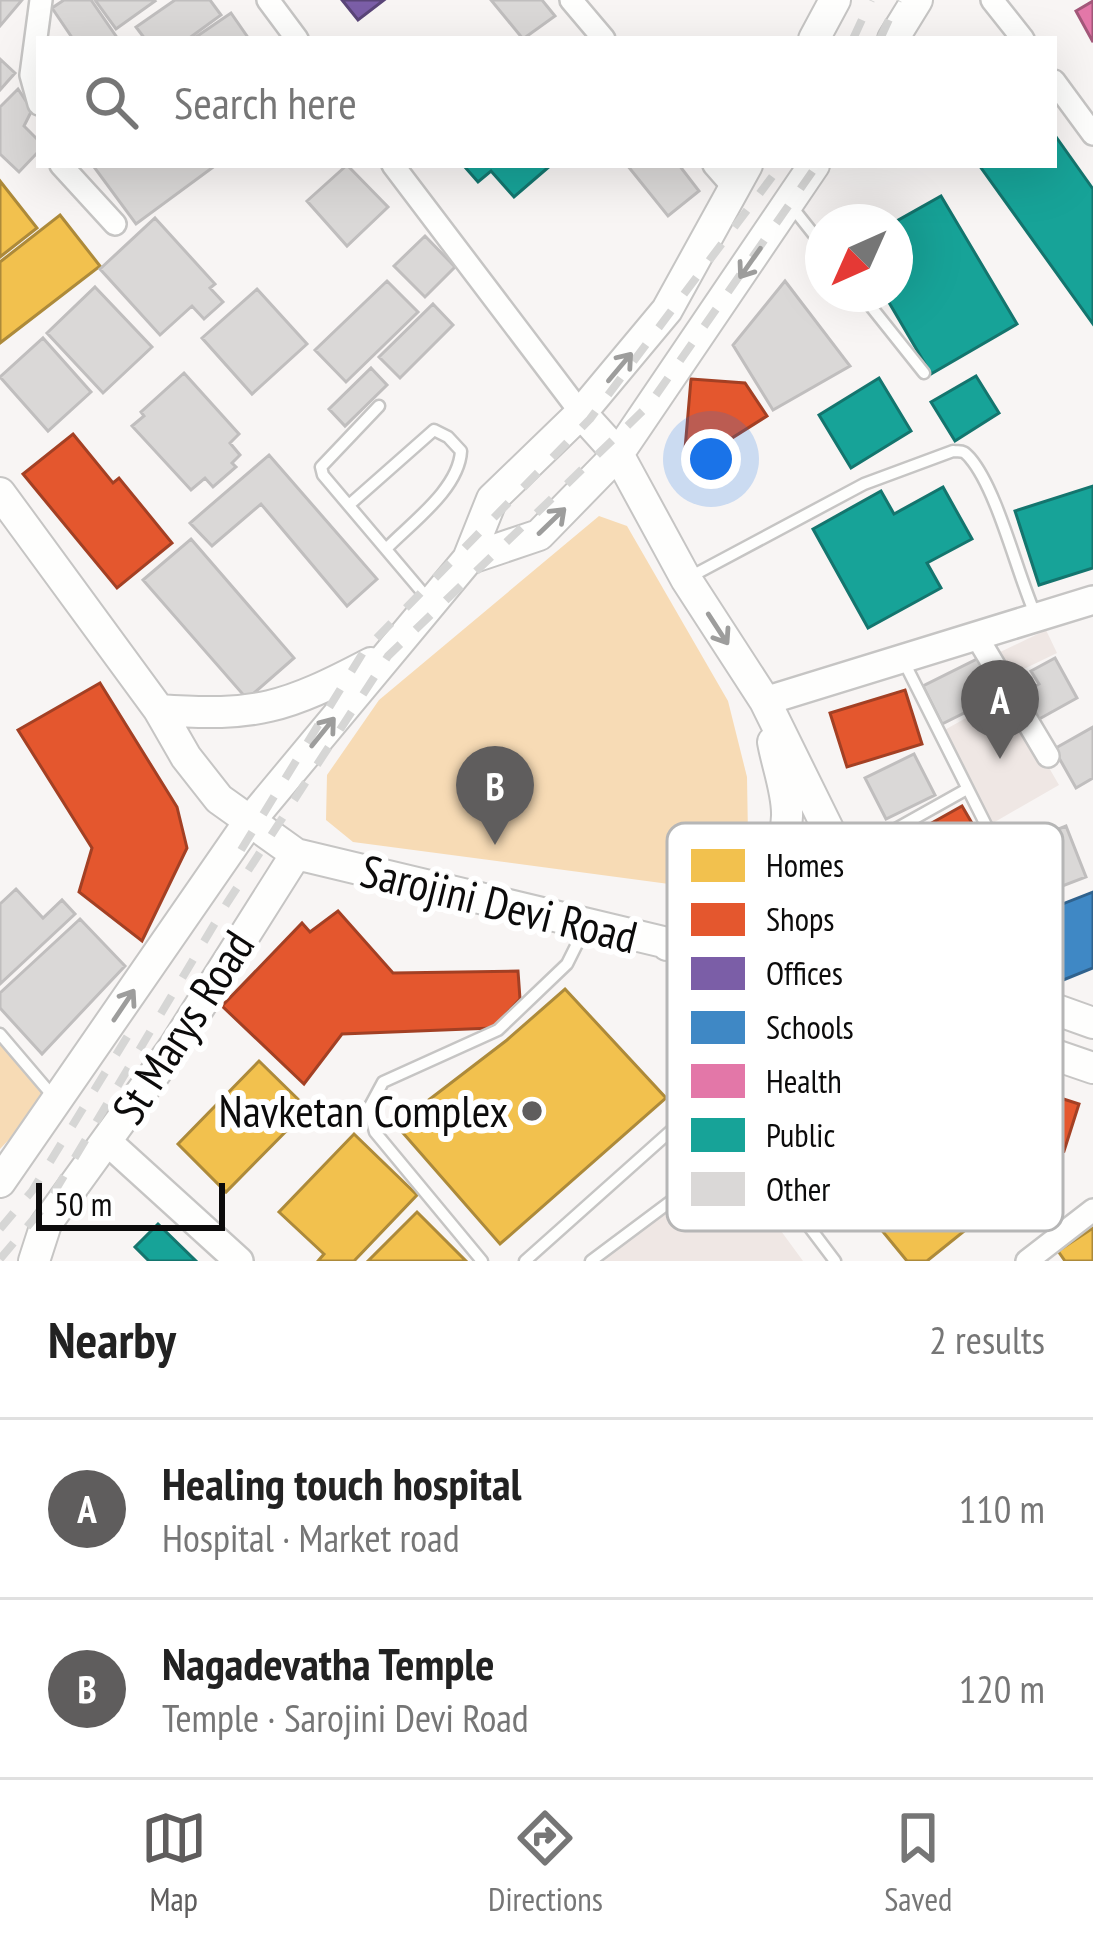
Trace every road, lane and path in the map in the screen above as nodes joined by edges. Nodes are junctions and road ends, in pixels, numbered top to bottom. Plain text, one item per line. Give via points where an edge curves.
1 (41, 0) edge
2 (571, 0) edge
3 (835, 0) edge
4 (917, 0) edge
5 (271, 1) edge
6 (997, 1) edge
7 (36, 36) edge
8 (296, 36) edge
9 (601, 36) edge
10 (816, 36) edge
11 (895, 36) edge
12 (1021, 36) edge
13 (36, 38) edge
14 (1057, 85) edge
15 (36, 93) edge
16 (1093, 134) edge
17 (64, 168) edge
18 (395, 168) edge
19 (812, 168) edge
20 (741, 177) edge
21 (790, 204) junction
22 (805, 223) edge
23 (115, 224) dead end
24 (875, 312) edge
25 (924, 373) dead end
26 (379, 406) dead end
27 (581, 413) junction
28 (618, 454) junction
29 (0, 493) edge
30 (349, 505) junction
31 (386, 549) junction
32 (468, 560) junction
33 (686, 579) junction
34 (1093, 600) edge
35 (431, 602) junction
36 (1037, 618) junction
37 (977, 637) junction
38 (385, 656) junction
39 (902, 659) junction
40 (764, 701) junction
41 (159, 710) junction
42 (1048, 757) dead end
43 (967, 789) junction
44 (249, 822) junction
45 (785, 823) edge
46 (823, 823) edge
47 (906, 823) edge
48 (984, 823) edge
49 (296, 854) junction
50 (586, 926) junction
51 (667, 945) edge
52 (1063, 1012) edge
53 (1093, 1023) edge
54 (0, 1034) edge
55 (1063, 1058) edge
56 (1093, 1068) edge
57 (59, 1102) junction
58 (667, 1134) edge
59 (108, 1142) junction
60 (0, 1182) edge
61 (667, 1204) edge
62 (1093, 1210) edge
63 (812, 1231) edge
64 (1040, 1257) edge
65 (34, 1261) edge
66 (239, 1261) edge
67 (482, 1261) edge
68 (525, 1261) edge
69 (591, 1261) edge
70 (835, 1261) edge

1 - 7 street
2 - 9 street
3 - 10 main road
4 - 11 main road
5 - 8 street
6 - 12 street
13 - 15 street
14 - 16 street
17 - 23 street
18 - 27 street
19 - 21 main road
27 -> 20 main road via 667,310
21 - 22 lane
21 -> 28 main road
24 - 25 lane
26 - 30 lane via 321,467
27 - 28 main road
27 - 32 main road via 492,500
32 -> 28 main road via 539,535
28 - 33 main road
29 - 41 main road, Sarojini Devi Road
30 - 31 lane
30 - 31 lane via 434,430 461,451 450,482
31 - 35 lane
32 - 35 main road, St Marys Road
33 - 36 lane via 864,484 964,452 987,489
33 -> 40 main road
34 - 36 street
35 - 38 main road, St Marys Road
36 - 37 street
37 - 39 street
37 - 42 street
38 - 41 main road via 262,710
44 -> 38 main road, St Marys Road
39 - 40 street
39 - 43 lane
40 - 45 main road
40 - 46 main road
41 - 44 main road, Sarojini Devi Road via 219,799
43 - 47 lane
43 - 48 lane
44 - 49 main road, Sarojini Devi Road
57 -> 44 main road, St Marys Road
49 - 50 main road, Sarojini Devi Road
49 - 59 main road, St Marys Road
50 - 51 main road, Sarojini Devi Road
50 - 67 lane via 567,964 498,1030 374,1093 375,1132
52 - 53 main road
54 - 57 lane
55 - 56 main road, Sarojini Devi Road
57 - 60 main road, St Marys Road
58 - 68 lane
59 - 65 main road, St Marys Road via 46,1224
59 - 66 street
61 - 69 lane
62 - 64 street
63 - 70 lane

